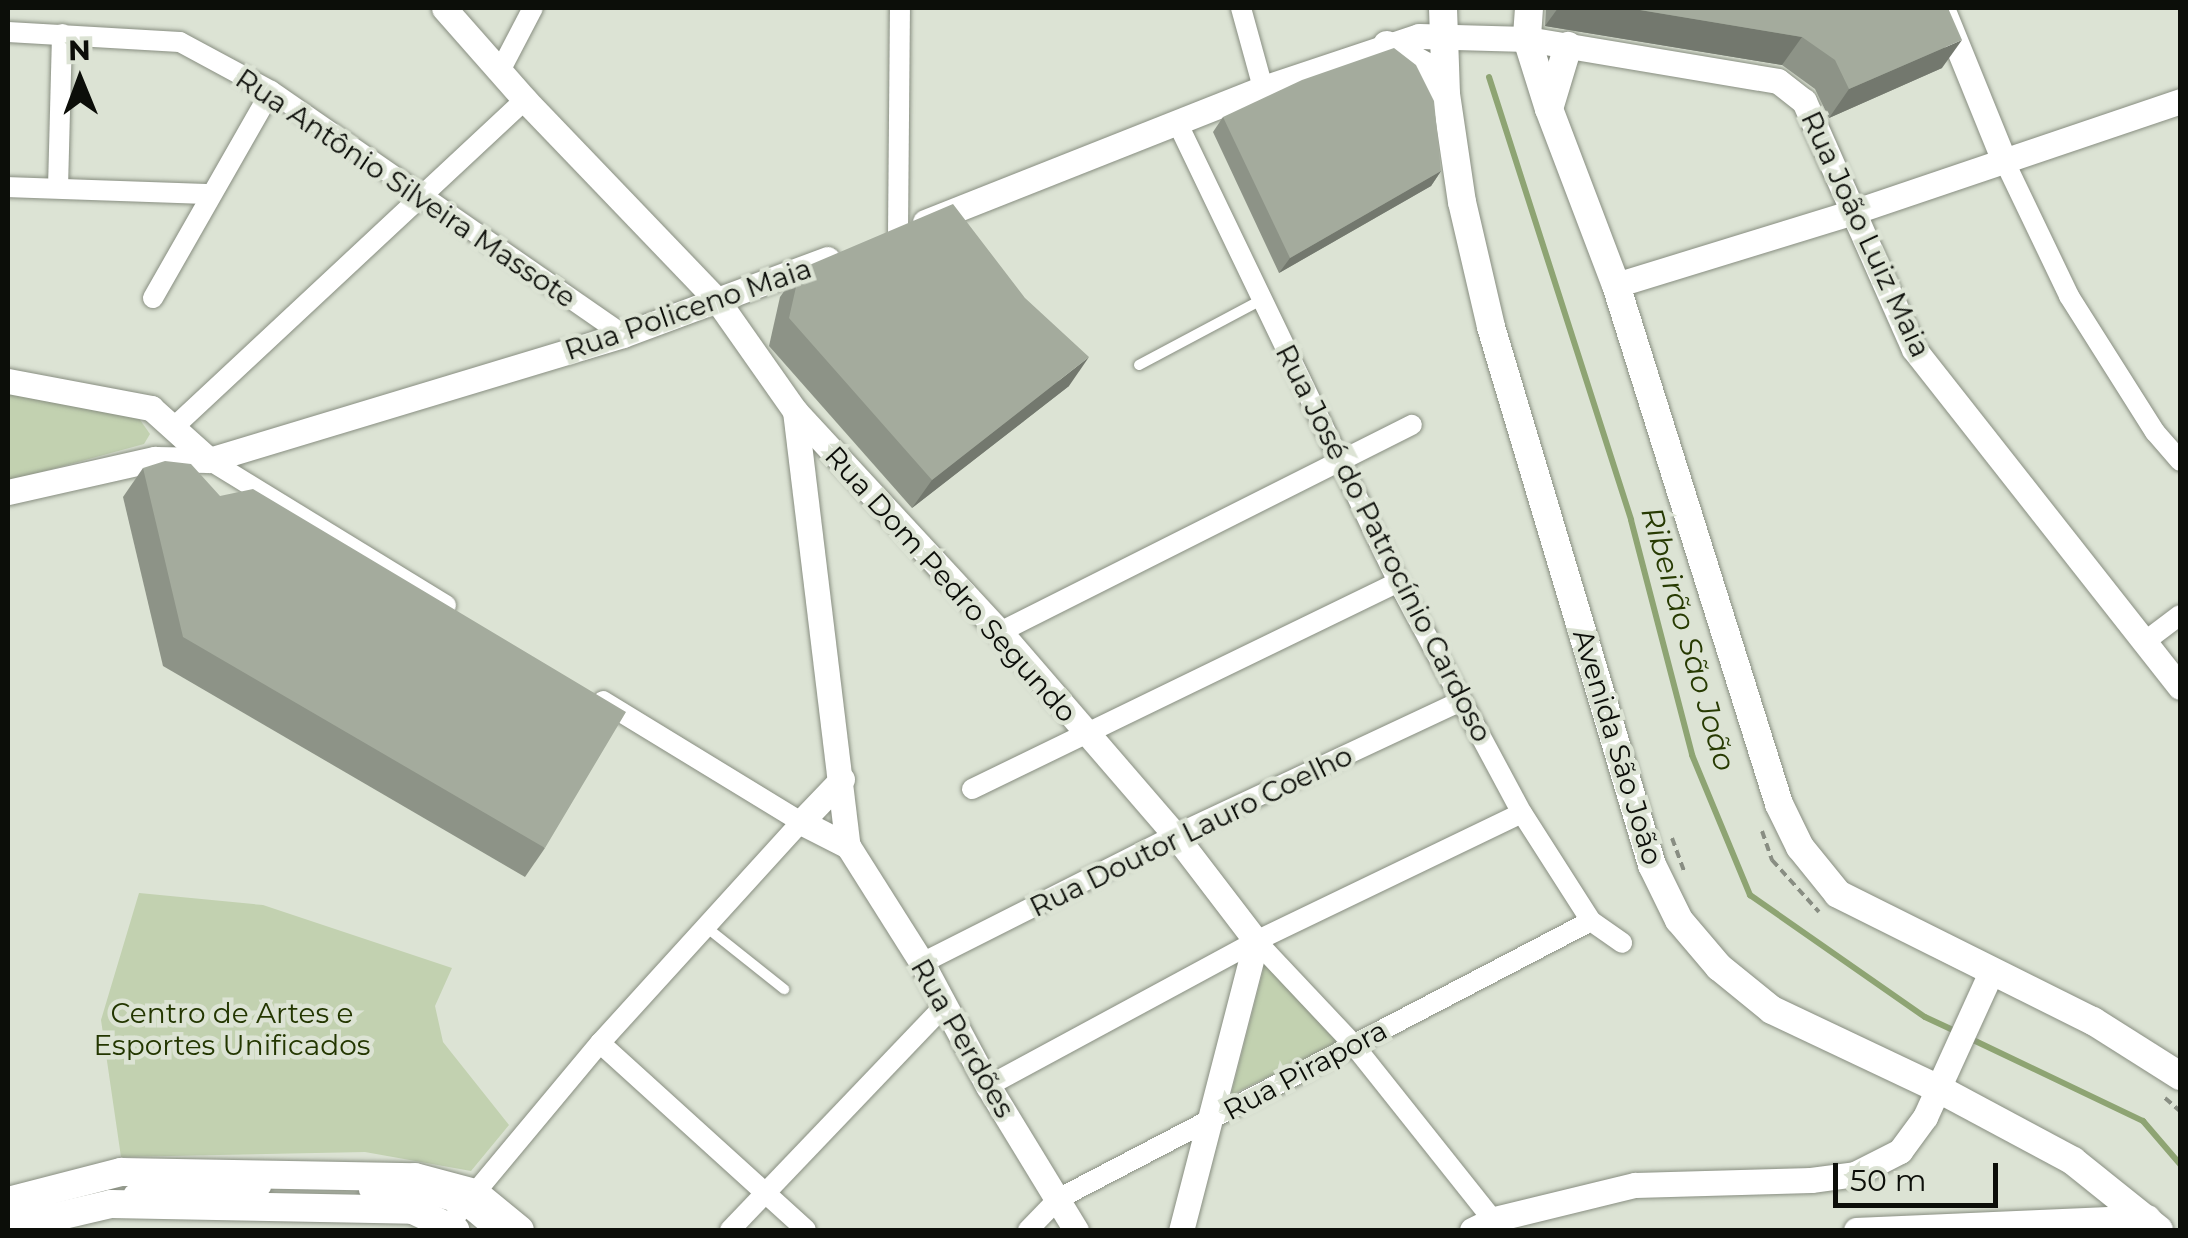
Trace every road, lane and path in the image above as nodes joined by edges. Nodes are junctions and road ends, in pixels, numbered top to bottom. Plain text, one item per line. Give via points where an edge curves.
1 (444, 8) edge
2 (532, 8) edge
3 (900, 8) edge
4 (1240, 8) edge
5 (1529, 8) edge
6 (1942, 8) edge
7 (1442, 21) edge
8 (8, 32) edge
9 (62, 34) junction
10 (1528, 40) junction
11 (1387, 45) junction
12 (1568, 46) junction
13 (500, 71) junction
14 (1264, 88) junction
15 (272, 91) junction
16 (1446, 94) junction
17 (525, 100) junction
18 (2180, 102) edge
19 (1549, 109) junction
20 (1178, 122) junction
21 (2003, 158) junction
22 (8, 188) edge
23 (58, 188) junction
24 (212, 194) junction
25 (424, 194) junction
26 (1850, 213) junction
27 (898, 232) junction
28 (1616, 286) junction
29 (154, 298) dead end
30 (1263, 299) junction
31 (717, 300) junction
32 (623, 335) junction
33 (1139, 366) dead end
34 (8, 380) edge
35 (795, 410) junction
36 (174, 426) junction
37 (1412, 426) dead end
38 (155, 459) junction
39 (208, 460) junction
40 (840, 460) junction
41 (2180, 462) edge
42 (1343, 463) junction
43 (801, 468) junction
44 (8, 492) edge
45 (1398, 582) junction
46 (462, 615) edge
47 (2180, 615) edge
48 (1000, 632) junction
49 (2143, 644) junction
50 (2180, 687) edge
51 (581, 688) edge
52 (1461, 700) junction
53 (1084, 732) junction
54 (842, 779) junction
55 (972, 788) dead end
56 (1522, 813) junction
57 (801, 822) junction
58 (1760, 824) dead end
59 (1668, 827) dead end
60 (1176, 836) junction
61 (848, 846) junction
62 (1688, 881) dead end
63 (1833, 919) dead end
64 (1591, 921) junction
65 (706, 927) junction
66 (1256, 941) junction
67 (1622, 943) dead end
68 (922, 964) junction
69 (1986, 983) junction
70 (784, 988) dead end
71 (943, 1007) junction
72 (600, 1043) junction
73 (1352, 1044) junction
74 (2180, 1076) edge
75 (1944, 1078) junction
76 (988, 1086) junction
77 (2154, 1088) dead end
78 (2180, 1111) edge
79 (1206, 1122) junction
80 (766, 1193) junction
81 (1058, 1199) junction
82 (8, 1201) edge
83 (8, 1215) edge
84 (457, 1217) edge
85 (2154, 1224) edge
86 (1489, 1226) edge
87 (8, 1228) edge
88 (491, 1230) edge
89 (520, 1230) edge
90 (730, 1230) edge
91 (806, 1230) edge
92 (1028, 1230) edge
93 (1076, 1230) edge
94 (1181, 1230) edge
95 (1856, 1230) edge

1 - 13 street, Rua Dom Pedro Segundo
2 - 13 street
3 - 27 street
4 - 14 street
5 - 10 main road
6 - 21 street
7 - 10 street, Rua Policeno Maia
7 - 11 street, Rua Policeno Maia
7 - 16 main road, Avenida São João
8 - 9 street, Rua Antônio Silveira Massote
9 - 15 street, Rua Antônio Silveira Massote via 180,42
9 - 23 street
10 - 12 street, Rua João Luiz Maia
10 - 19 main road
11 - 14 street, Rua Policeno Maia
11 - 16 main road via 1427,67
12 - 19 main road
12 - 26 street, Rua João Luiz Maia via 1778,81 1804,101
13 - 17 street, Rua Dom Pedro Segundo
14 - 20 street, Rua Policeno Maia
15 - 24 street
15 - 25 street, Rua Antônio Silveira Massote
16 - 75 main road, Avenida São João via 1490,327 1652,865 1678,920 1719,968 1772,1010
17 - 25 street
17 - 31 street, Rua Dom Pedro Segundo
18 - 21 street
19 - 28 main road
20 - 27 street, Rua Policeno Maia
20 - 30 street, Rua José do Patrocínio Cardoso
21 - 26 street
21 - 41 street via 2069,296
22 - 23 street
23 - 24 street
24 - 29 street
25 - 32 street, Rua Antônio Silveira Massote
25 - 36 street
26 - 28 street
26 - 49 street, Rua João Luiz Maia via 1914,349
27 - 31 street, Rua Policeno Maia
28 - 69 main road via 1778,804 1800,847 1838,894
30 - 33 lane
30 - 42 street, Rua José do Patrocínio Cardoso
31 - 32 street, Rua Policeno Maia
31 - 35 street, Rua Dom Pedro Segundo
32 - 39 street, Rua Policeno Maia
34 - 36 street via 151,408
35 - 40 street, Rua Dom Pedro Segundo
35 - 43 street
36 - 38 street
36 - 39 street
37 - 42 street
38 - 39 street, Rua Policeno Maia
38 - 44 street, Rua Policeno Maia
39 - 46 street
40 - 43 street via 818,471
40 - 48 street, Rua Dom Pedro Segundo
42 - 45 street, Rua José do Patrocínio Cardoso
42 - 48 street
43 - 54 street
45 - 52 street, Rua José do Patrocínio Cardoso
45 - 53 street
47 - 49 street
48 - 53 street, Rua Dom Pedro Segundo
49 - 50 street, Rua João Luiz Maia
51 - 57 street
52 - 56 street, Rua José do Patrocínio Cardoso
52 - 60 street, Rua Doutor Lauro Coelho
53 - 55 street
53 - 60 street, Rua Dom Pedro Segundo
54 - 57 street
54 - 61 street
56 - 64 street, Rua José do Patrocínio Cardoso
56 - 66 street
57 - 61 street
57 - 65 street
58 - 63 path via 1772,860 1816,911
59 - 62 path
60 - 66 street, Rua Dom Pedro Segundo
60 - 68 street, Rua Doutor Lauro Coelho
61 - 68 street, Rua Perdões
64 - 67 street, Rua José do Patrocínio Cardoso
64 - 73 street, Rua Pirapora
65 - 70 lane
65 - 72 street
66 - 73 street
66 - 76 street
66 - 79 street
68 - 71 street, Rua Perdões
69 - 74 main road via 2093,1021
69 - 75 street
71 - 76 street, Rua Perdões
71 - 80 street
72 - 80 street
72 - 84 street
73 - 79 street, Rua Pirapora
73 - 86 street
75 - 85 main road, Avenida São João via 2073,1160
75 - 86 street via 1900,1151 1856,1174 1635,1185
76 - 81 street, Rua Perdões
77 - 78 path
79 - 81 street, Rua Pirapora
79 - 94 street
80 - 90 street
80 - 91 street
81 - 92 street, Rua Pirapora
81 - 93 street, Rua Perdões
82 - 84 main road via 121,1172 415,1177
83 - 84 street via 112,1192 288,1186 412,1191
84 - 87 main road via 413,1210 111,1204
84 - 88 street
84 - 89 main road
85 - 95 street

